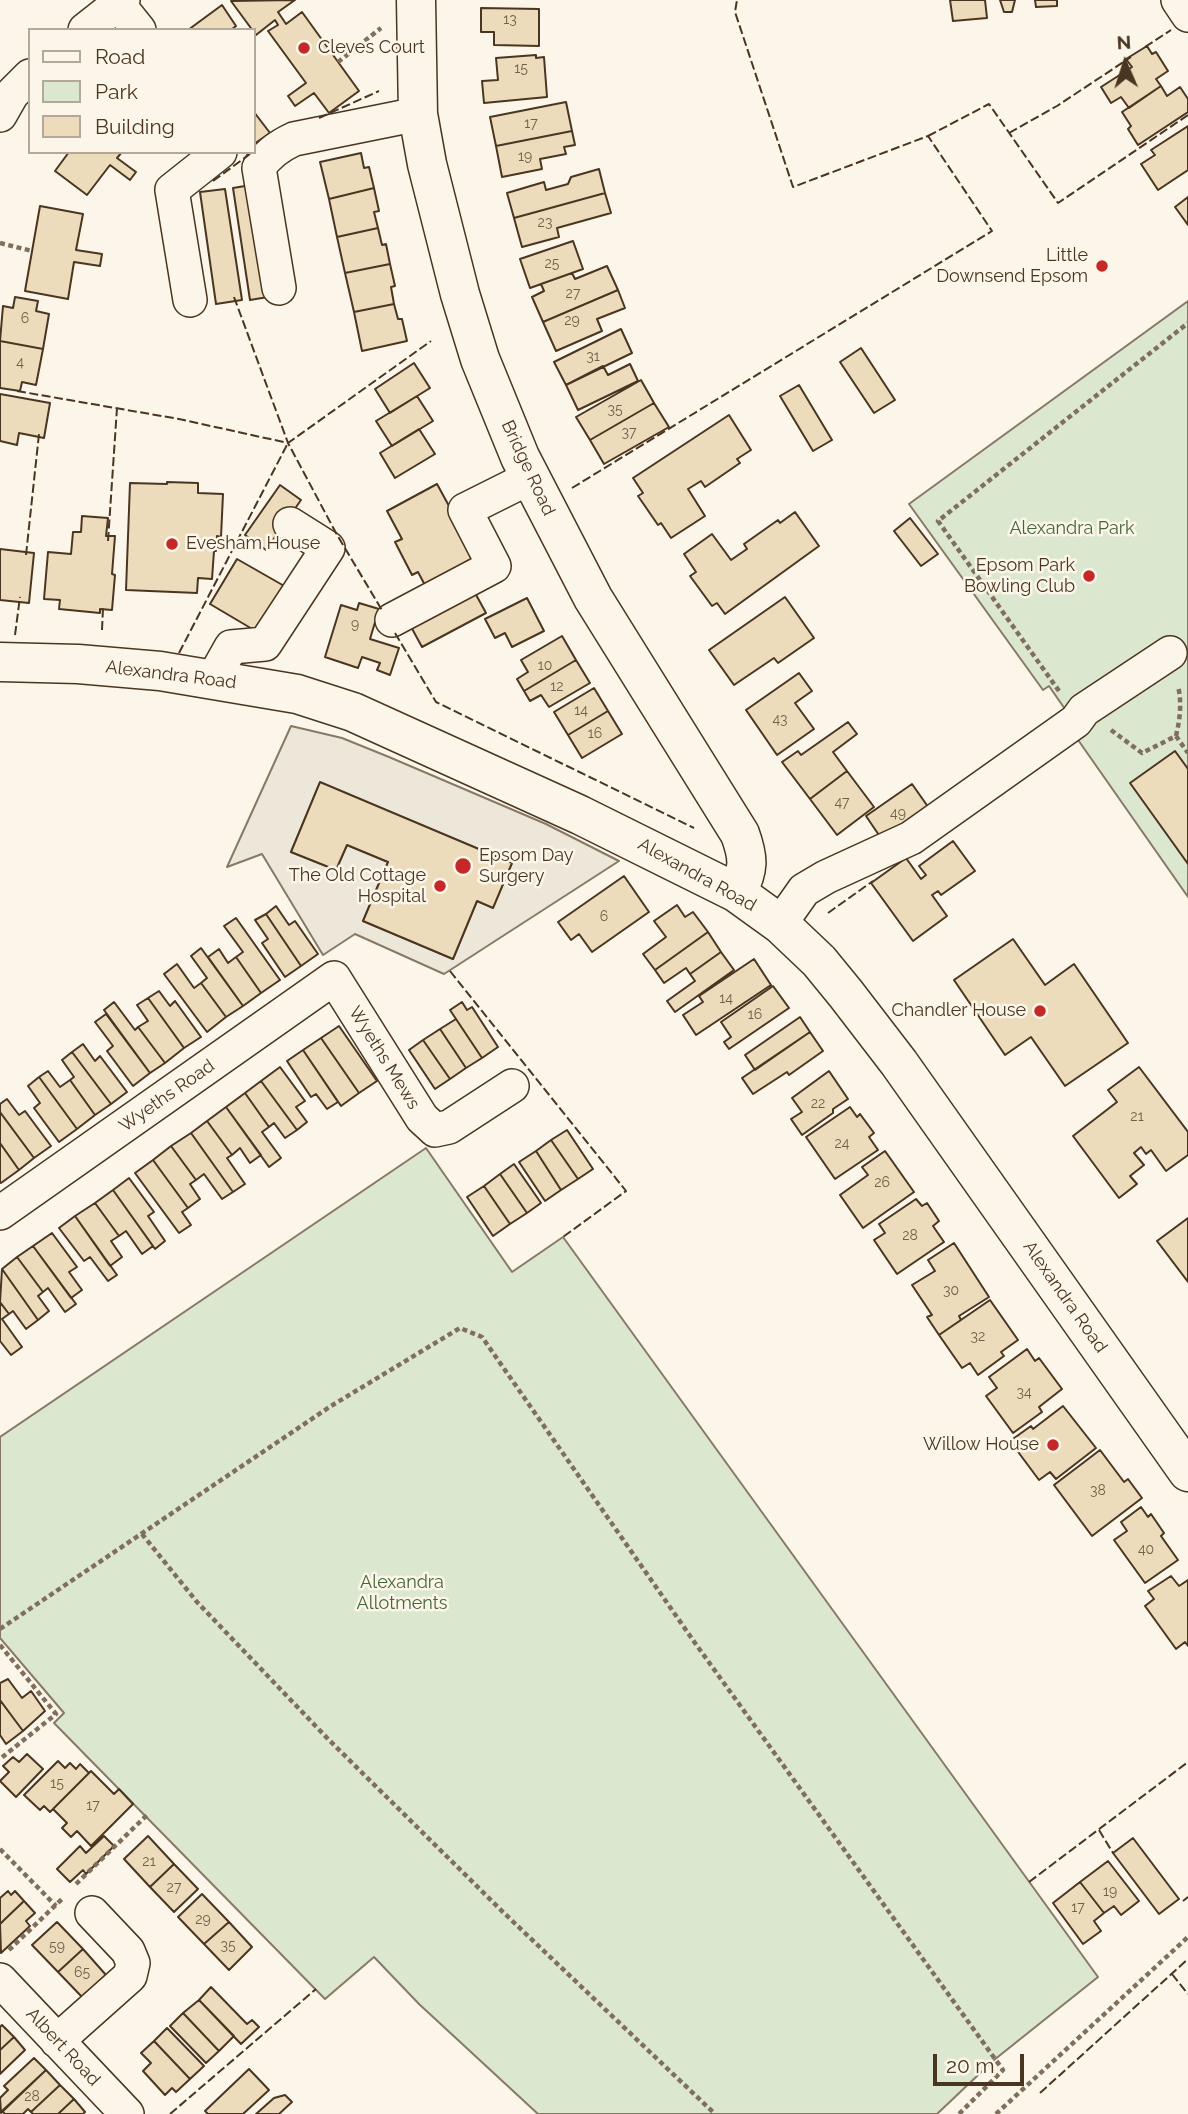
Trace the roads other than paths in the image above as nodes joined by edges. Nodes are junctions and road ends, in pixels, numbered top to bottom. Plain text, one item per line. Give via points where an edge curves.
1 (1178, 0) edge
2 (415, 1) edge
3 (120, 2) edge
4 (1188, 15) edge
5 (88, 28) edge
6 (138, 28) edge
7 (28, 78) edge
8 (418, 114) junction
9 (0, 115) edge
10 (217, 154) edge
11 (279, 288) dead end
12 (190, 300) dead end
13 (531, 477) junction
14 (290, 524) dead end
15 (392, 620) dead end
16 (1170, 653) road end
17 (0, 662) edge
18 (213, 679) junction
19 (737, 893) junction
20 (780, 924) junction
21 (334, 978) joint
22 (512, 1086) dead end
23 (0, 1213) edge
24 (1188, 1472) edge
25 (92, 1913) dead end
26 (0, 1980) edge
27 (57, 2041) junction
28 (127, 2114) edge

1 - 4 street
2 - 8 main road, Bridge Road
3 - 5 street
3 - 6 street
7 - 9 street
8 - 11 street via 295,139 264,159 258,168
8 - 13 main road, Bridge Road via 476,346
10 - 12 street via 172,190
13 - 15 street via 465,510 494,566
13 - 19 main road, Bridge Road via 593,598 740,834 747,864
14 - 18 street via 328,548 265,644 231,646
16 - 20 street via 1084,710 1076,721 911,838 804,890
17 - 18 main road, Alexandra Road via 78,664
18 - 19 main road, Alexandra Road via 297,694 353,712 580,815
19 - 20 main road, Alexandra Road
20 - 24 main road, Alexandra Road via 819,961 899,1063
21 - 22 street, Wyeths Mews via 422,1118 435,1130 449,1127
21 - 23 street, Wyeths Road
25 - 27 street via 128,1951 133,1963 130,1976
26 - 27 street, Albert Road
27 - 28 street, Albert Road

